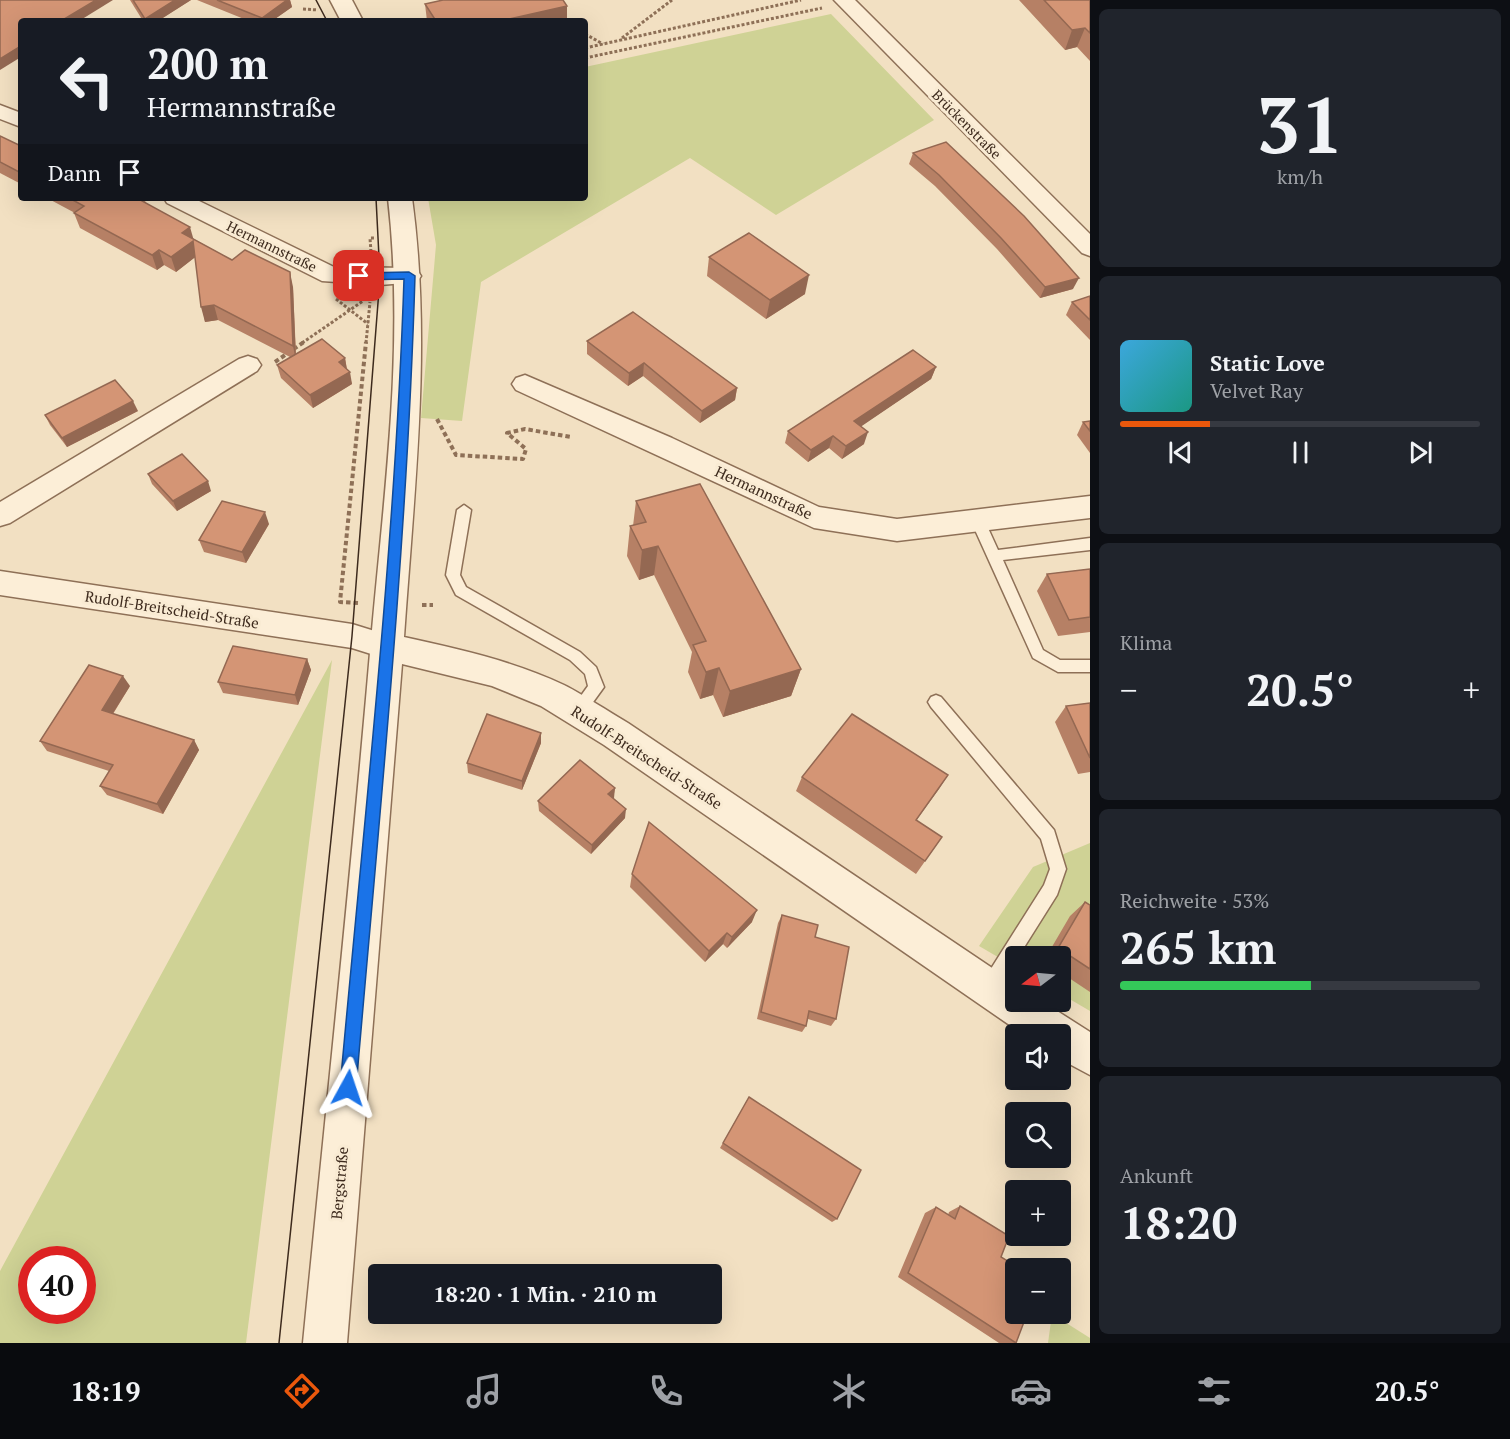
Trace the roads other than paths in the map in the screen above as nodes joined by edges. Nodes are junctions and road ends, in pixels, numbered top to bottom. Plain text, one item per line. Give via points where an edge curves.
1 (341, 0) edge
2 (845, 1) edge
3 (350, 18) edge
4 (0, 111) edge
5 (18, 120) edge
6 (181, 201) edge
7 (400, 201) edge
8 (1090, 248) edge
9 (409, 276) junction
10 (248, 365) road end
11 (525, 384) dead end
12 (1090, 507) edge
13 (464, 510) dead end
14 (0, 515) edge
15 (978, 520) junction
16 (1090, 544) edge
17 (992, 556) junction
18 (0, 583) edge
19 (387, 647) junction
20 (1090, 666) edge
21 (936, 702) dead end
22 (578, 711) junction
23 (988, 989) junction
24 (1043, 1024) edge
25 (1071, 1042) edge
26 (1090, 1055) edge
27 (325, 1343) edge

1 - 3 street
2 - 8 street, Brückenstraße
4 - 5 street
6 - 9 street, Hermannstraße via 330,275
7 - 9 street, Bergstraße
9 - 19 street, Bergstraße via 406,390
10 - 14 street
11 - 15 street, Hermannstraße via 814,517 897,530
12 - 15 street, Hermannstraße
13 - 22 lane via 453,575 461,591 575,656 591,671 596,687
15 - 17 lane
16 - 17 lane
17 - 20 lane via 1038,654 1059,666
18 - 19 street, Rudolf-Breitscheid-Straße via 352,636
19 - 22 street, Rudolf-Breitscheid-Straße via 503,675
19 - 27 street, Bergstraße
21 - 23 lane via 1048,835 1058,869 1051,889
22 - 23 street, Rudolf-Breitscheid-Straße
23 - 24 street, Rudolf-Breitscheid-Straße
25 - 26 street, Rudolf-Breitscheid-Straße

